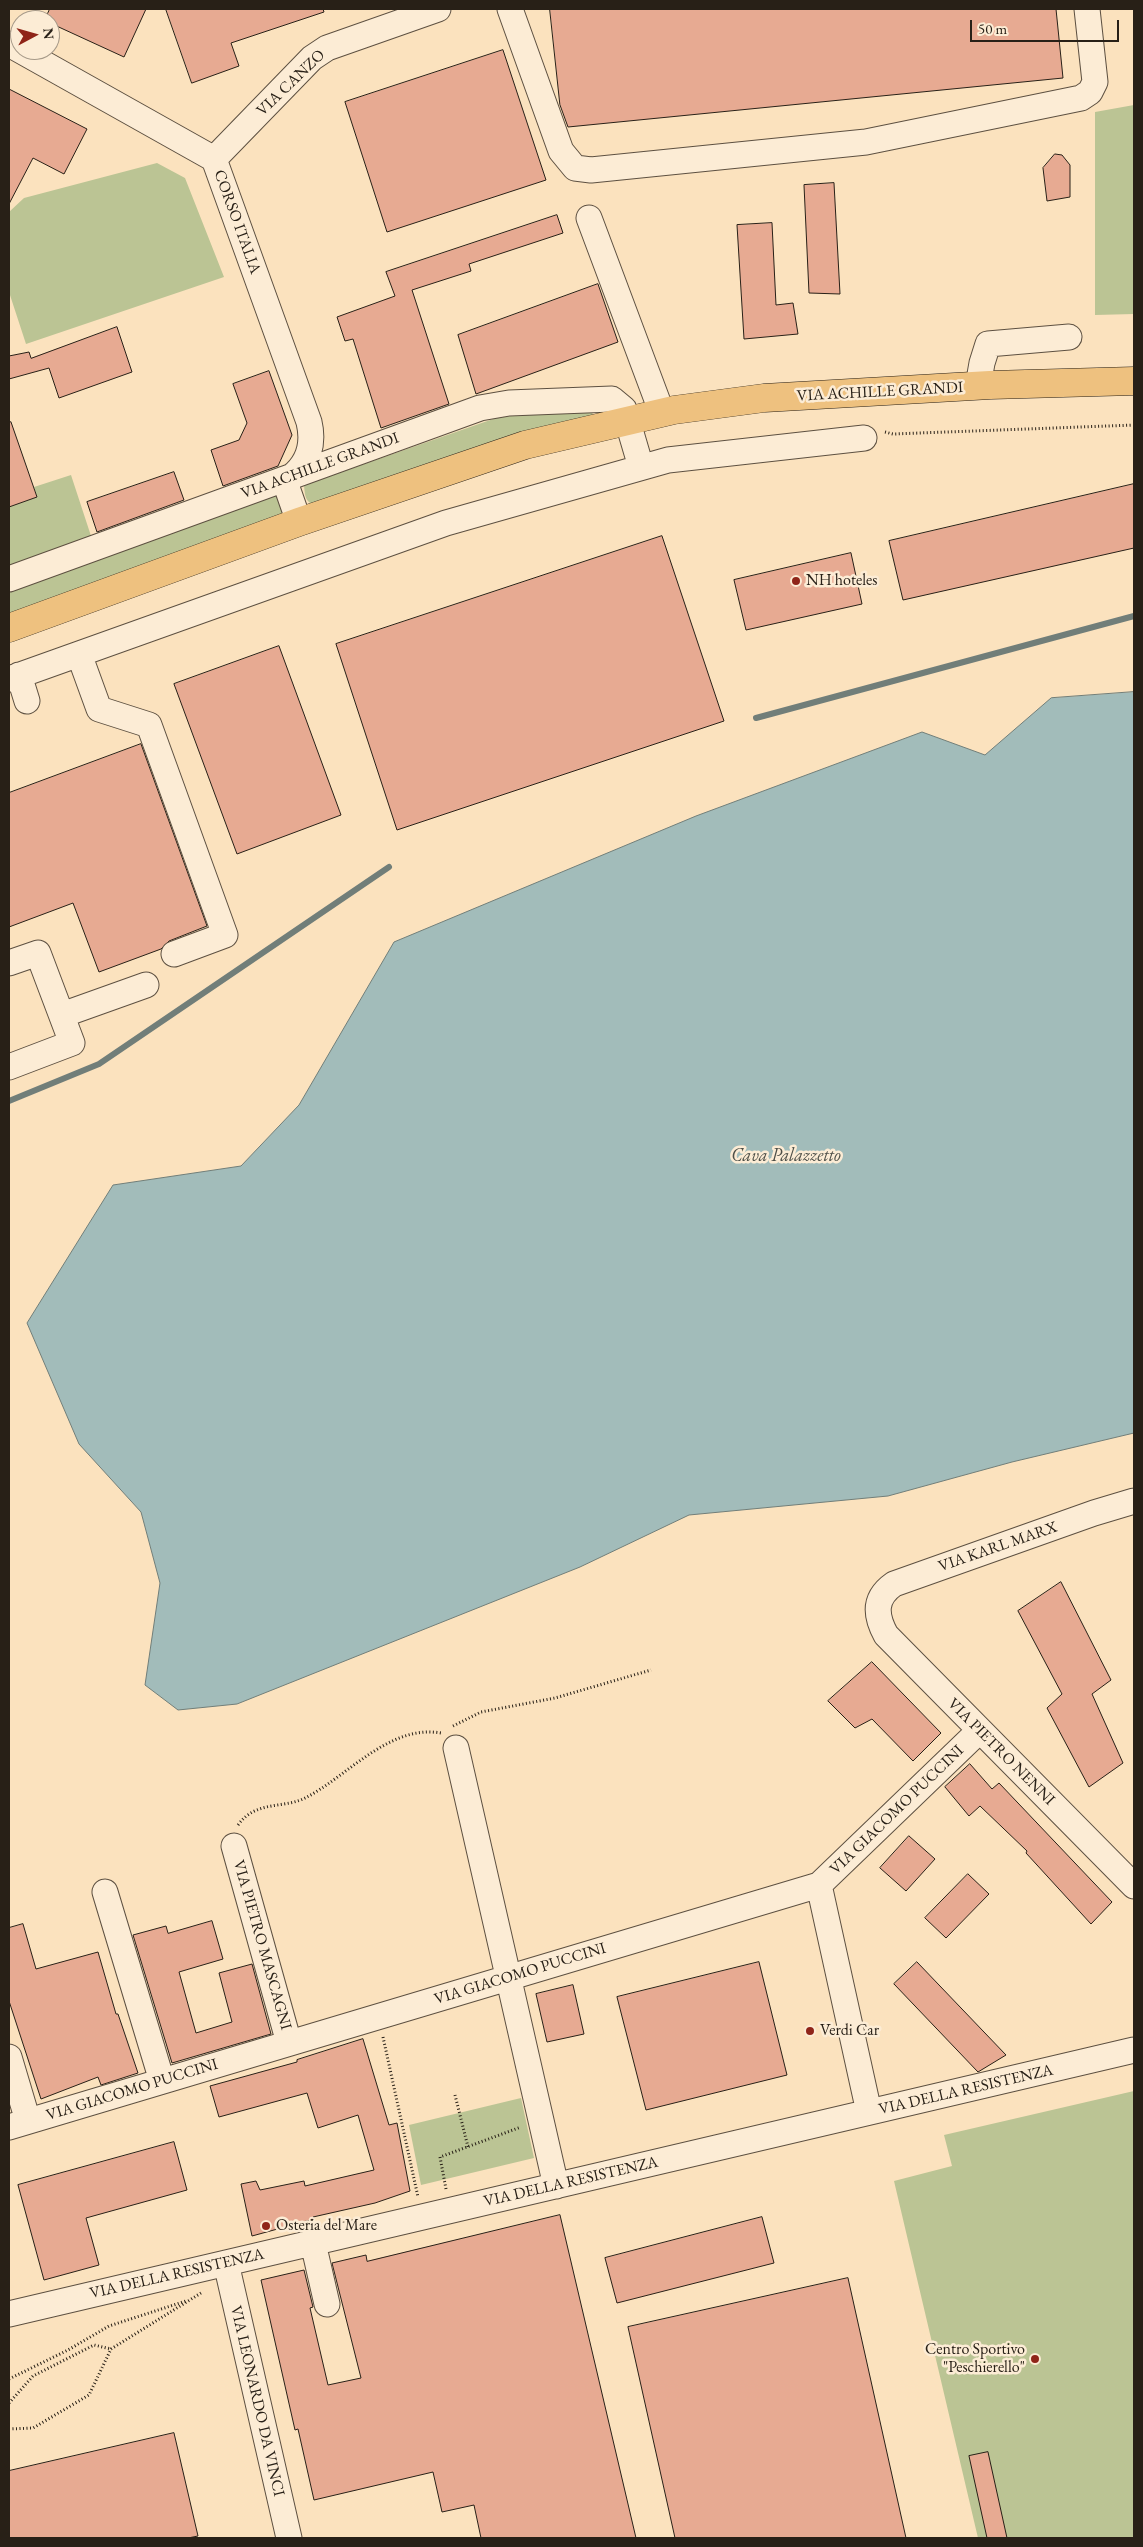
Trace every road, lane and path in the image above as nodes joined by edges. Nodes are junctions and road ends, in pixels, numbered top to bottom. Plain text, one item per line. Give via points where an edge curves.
1 (438, 9) edge
2 (510, 9) edge
3 (1087, 9) edge
4 (397, 15) edge
5 (9, 44) edge
6 (214, 159) junction
7 (590, 218) dead end
8 (1069, 337) dead end
9 (1134, 381) edge
10 (978, 386) junction
11 (662, 413) junction
12 (628, 421) junction
13 (309, 422) junction
14 (864, 438) dead end
15 (352, 455) junction
16 (641, 467) junction
17 (288, 478) junction
18 (300, 522) junction
19 (9, 579) edge
20 (9, 628) edge
21 (79, 654) junction
22 (14, 677) edge
23 (27, 700) dead end
24 (174, 954) dead end
25 (9, 963) edge
26 (146, 985) dead end
27 (62, 1015) junction
28 (9, 1067) edge
29 (1134, 1501) edge
30 (877, 1611) joint
31 (651, 1670) dead end
32 (979, 1731) junction
33 (452, 1742) junction
34 (234, 1846) joint
35 (819, 1885) junction
36 (1134, 1886) edge
37 (104, 1892) dead end
38 (508, 1978) junction
39 (378, 2016) junction
40 (289, 2043) junction
41 (1134, 2050) edge
42 (9, 2057) edge
43 (162, 2081) junction
44 (456, 2095) dead end
45 (868, 2112) junction
46 (540, 2119) junction
47 (18, 2124) edge
48 (468, 2147) junction
49 (556, 2186) junction
50 (451, 2210) junction
51 (423, 2217) junction
52 (313, 2243) junction
53 (228, 2269) junction
54 (191, 2299) junction
55 (327, 2304) dead end
56 (9, 2314) edge
57 (111, 2349) junction
58 (9, 2379) edge
59 (9, 2403) edge
60 (9, 2429) edge
61 (289, 2538) edge

1 - 4 street, VIA CANZO
2 - 3 street via 561,151 575,168 591,170 866,142 1081,98 1090,92 1095,82
4 - 6 street, VIA CANZO via 326,48 312,58
5 - 6 street, CORSO ITALIA
6 - 13 street, CORSO ITALIA
7 - 11 street
8 - 10 street via 988,344
9 - 10 main road, VIA ACHILLE GRANDI
10 - 11 main road, VIA ACHILLE GRANDI via 764,398
11 - 12 main road, VIA ACHILLE GRANDI
12 - 15 street, VIA ACHILLE GRANDI via 624,409 612,399 509,403 480,408
12 - 16 street
12 - 18 main road, VIA ACHILLE GRANDI via 525,445
13 - 15 street, CORSO ITALIA via 324,440 340,452
13 - 17 street, CORSO ITALIA via 311,441 308,453 299,470
14 - 16 street via 668,460
15 - 17 street, VIA ACHILLE GRANDI
16 - 21 street via 446,523
17 - 18 street
17 - 19 street, VIA ACHILLE GRANDI
18 - 20 main road, VIA ACHILLE GRANDI
21 - 22 street
21 - 24 street via 98,710 149,726 225,935
22 - 23 street
25 - 27 street via 38,952
26 - 27 street
27 - 28 street via 72,1043
29 - 30 street, VIA KARL MARX via 894,1584 884,1590
30 - 32 street, VIA PIETRO NENNI via 886,1635
31 - 33 path via 555,1698 481,1712 456,1723
32 - 35 street, VIA GIACOMO PUCCINI
32 - 36 street, VIA PIETRO NENNI
33 - 34 path via 432,1731 392,1741 305,1798 252,1812 236,1828
33 - 38 street
34 - 40 street, VIA PIETRO MASCAGNI
35 - 38 street, VIA GIACOMO PUCCINI
35 - 45 street
37 - 43 street
38 - 39 street, VIA GIACOMO PUCCINI
38 - 46 street
39 - 40 street, VIA GIACOMO PUCCINI
39 - 51 path
40 - 43 street, VIA GIACOMO PUCCINI
41 - 45 street, VIA DELLA RESISTENZA
42 - 47 street
43 - 47 street, VIA GIACOMO PUCCINI
44 - 48 path
45 - 49 street, VIA DELLA RESISTENZA
46 - 48 path
46 - 49 street
48 - 50 path via 440,2157
49 - 50 street, VIA DELLA RESISTENZA
50 - 51 street, VIA DELLA RESISTENZA
51 - 52 street, VIA DELLA RESISTENZA
52 - 53 street, VIA DELLA RESISTENZA
52 - 55 street
53 - 54 path
53 - 56 street, VIA DELLA RESISTENZA
53 - 61 street, VIA LEONARDO DA VINCI
54 - 57 path
54 - 58 path via 110,2326
57 - 59 path via 94,2345 33,2376
57 - 60 path via 89,2395 33,2428

